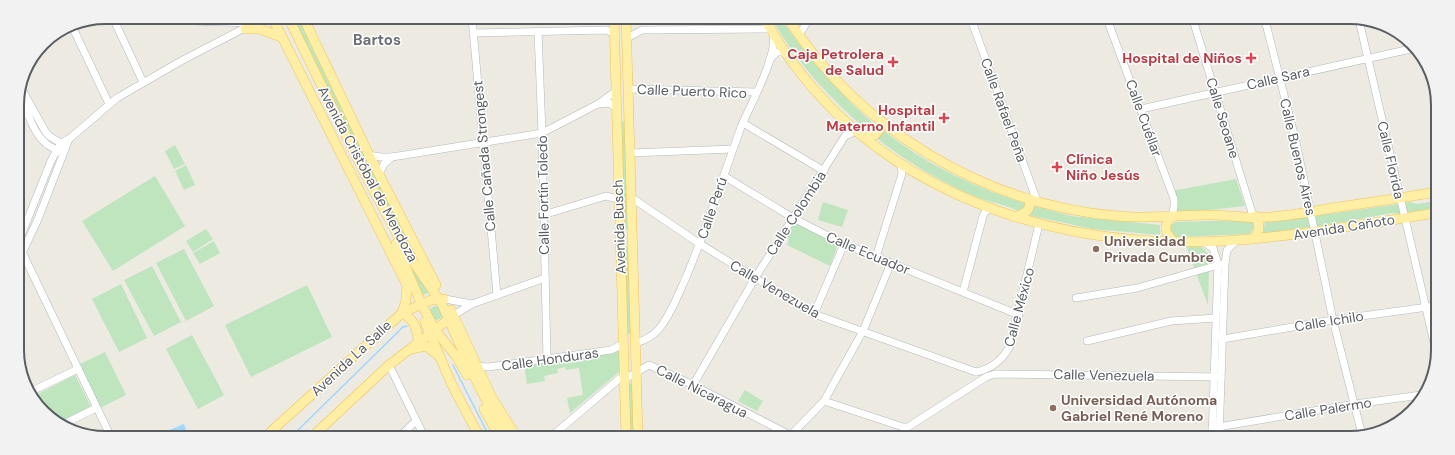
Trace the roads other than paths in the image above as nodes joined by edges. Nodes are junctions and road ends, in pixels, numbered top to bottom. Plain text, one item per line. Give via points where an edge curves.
1 (116, 24) edge
2 (252, 24) edge
3 (254, 24) edge
4 (275, 24) edge
5 (285, 24) edge
6 (291, 24) edge
7 (306, 24) edge
8 (472, 24) edge
9 (614, 24) edge
10 (626, 24) edge
11 (768, 24) edge
12 (791, 24) edge
13 (806, 24) edge
14 (972, 24) edge
15 (1109, 24) edge
16 (1194, 24) edge
17 (1266, 24) edge
18 (1360, 25) edge
19 (245, 29) junction
20 (74, 30) edge
21 (538, 30) junction
22 (772, 32) junction
23 (473, 33) junction
24 (614, 33) junction
25 (799, 35) junction
26 (281, 37) junction
27 (627, 38) junction
28 (1408, 50) edge
29 (786, 52) junction
30 (770, 59) junction
31 (1368, 59) junction
32 (628, 74) junction
33 (615, 76) junction
34 (1280, 78) junction
35 (143, 82) junction
36 (628, 89) junction
37 (616, 90) junction
38 (756, 92) junction
39 (1215, 93) junction
40 (25, 96) edge
41 (109, 104) junction
42 (598, 104) junction
43 (629, 105) junction
44 (24, 108) edge
45 (29, 108) junction
46 (616, 108) junction
47 (1141, 109) junction
48 (24, 113) edge
49 (616, 121) junction
50 (629, 122) junction
51 (743, 123) junction
52 (884, 124) junction
53 (542, 133) junction
54 (861, 133) junction
55 (483, 143) junction
56 (64, 145) junction
57 (733, 149) junction
58 (59, 152) junction
59 (630, 154) junction
60 (369, 155) junction
61 (392, 157) junction
62 (901, 164) junction
63 (824, 171) junction
64 (379, 174) junction
65 (724, 176) junction
66 (1431, 193) edge
67 (632, 198) junction
68 (1400, 198) junction
69 (618, 199) junction
70 (1033, 200) junction
71 (990, 209) junction
72 (1311, 211) junction
73 (543, 214) junction
74 (1431, 214) edge
75 (1254, 216) junction
76 (793, 218) junction
77 (1014, 218) junction
78 (1171, 218) junction
79 (1404, 218) junction
80 (1039, 224) junction
81 (24, 230) edge
82 (1315, 232) junction
83 (632, 233) junction
84 (619, 234) junction
85 (1252, 239) junction
86 (1237, 240) junction
87 (1174, 241) junction
88 (1203, 242) junction
89 (700, 244) junction
90 (844, 244) junction
91 (620, 247) junction
92 (633, 247) junction
93 (24, 251) edge
94 (24, 256) edge
95 (876, 257) junction
96 (891, 263) junction
97 (1221, 264) junction
98 (545, 278) junction
99 (755, 278) junction
100 (407, 285) junction
101 (963, 292) junction
102 (497, 295) junction
103 (1076, 298) dead end
104 (442, 299) junction
105 (419, 304) junction
106 (472, 304) junction
107 (1431, 307) edge
108 (1425, 308) junction
109 (402, 312) junction
110 (814, 314) junction
111 (1019, 315) junction
112 (451, 317) junction
113 (1216, 318) junction
114 (1333, 320) junction
115 (863, 331) junction
116 (1431, 331) edge
117 (433, 332) junction
118 (1223, 339) junction
119 (1087, 341) dead end
120 (418, 342) junction
121 (636, 343) junction
122 (622, 344) junction
123 (406, 351) junction
124 (1214, 356) junction
125 (1222, 356) junction
126 (440, 357) junction
127 (547, 359) junction
128 (389, 365) junction
129 (477, 366) junction
130 (78, 369) junction
131 (636, 372) junction
132 (981, 373) junction
133 (1213, 377) junction
134 (1221, 377) junction
135 (624, 378) junction
136 (693, 385) junction
137 (35, 390) edge
138 (1217, 395) junction
139 (1417, 396) edge
140 (824, 401) junction
141 (1355, 404) junction
142 (96, 408) junction
143 (416, 421) junction
144 (68, 422) edge
145 (1216, 428) junction
146 (1361, 430) edge
147 (108, 431) edge
148 (271, 431) edge
149 (318, 431) edge
150 (405, 431) edge
151 (421, 431) edge
152 (477, 431) edge
153 (496, 431) edge
154 (504, 431) edge
155 (513, 431) edge
156 (558, 431) edge
157 (626, 431) edge
158 (638, 431) edge
159 (780, 431) edge
160 (795, 431) edge
161 (1215, 431) edge
162 (1217, 431) edge

1 - 35 street
2 - 19 street
3 - 19 street
4 - 26 main road, Avenida Cristóbal de Mendoza
5 - 105 main road, Avenida Cristóbal de Mendoza via 401,252
6 - 104 main road, Avenida Cristóbal de Mendoza via 365,174 408,254
7 - 60 main road, Avenida Cristóbal de Mendoza
8 - 23 street, Calle Cañada Strongest
9 - 24 main road, Avenida Busch
10 - 27 main road, Avenida Busch
11 - 22 main road
12 - 25 main road
13 - 25 street
14 - 70 street, Calle Rafael Peña
15 - 47 street, Calle Cuéllar
16 - 39 street, Calle Seoane
17 - 34 street, Calle Buenos Aires
18 - 31 street, Calle Florida
19 - 26 main road via 260,29
19 - 35 street
20 - 41 street
21 - 23 street
21 - 24 street via 606,30
21 - 53 street, Calle Fortín Toledo
22 - 27 street via 642,30
22 - 29 main road
22 - 30 street, Calle Perú via 774,45
23 - 55 street, Calle Cañada Strongest
24 - 33 main road, Avenida Busch
25 - 52 main road via 839,84
26 - 100 main road, Avenida Cristóbal de Mendoza
27 - 32 main road, Avenida Busch
28 - 31 street, Calle Sara
29 - 30 street via 778,52
29 - 54 main road via 826,101
30 - 38 street, Calle Perú
31 - 34 street, Calle Sara
31 - 68 street, Calle Florida
32 - 33 main road via 624,79
32 - 36 main road, Avenida Busch
33 - 37 main road, Avenida Busch
34 - 39 street, Calle Sara
34 - 72 street, Calle Buenos Aires
35 - 41 street
36 - 37 main road via 622,86
36 - 38 street, Calle Puerto Rico
36 - 43 main road, Avenida Busch
37 - 42 street
37 - 46 main road, Avenida Busch
38 - 51 street, Calle Perú
39 - 47 street, Calle Sara
39 - 75 street, Calle Seoane
40 - 45 street
41 - 56 street
42 - 46 street via 610,103
42 - 53 street
43 - 46 main road via 623,110
43 - 50 main road, Avenida Busch
44 - 45 street
45 - 48 street
45 - 56 street via 49,136
45 - 58 street via 31,123 44,142
46 - 49 main road, Avenida Busch
47 - 78 street, Calle Cuéllar via 1174,199
49 - 50 main road via 622,118
49 - 69 main road, Avenida Busch
50 - 59 main road, Avenida Busch
51 - 57 street, Calle Perú
51 - 63 street
52 - 54 main road via 874,136
52 - 70 main road via 911,144 956,170
53 - 55 street
53 - 73 street, Calle Fortín Toledo
54 - 62 main road
54 - 63 street, Calle Colombia via 845,136
55 - 61 street
55 - 102 street, Calle Cañada Strongest
56 - 58 street
57 - 59 street
57 - 65 street, Calle Perú
58 - 81 street
58 - 93 street
59 - 67 main road, Avenida Busch
60 - 61 street via 380,158
60 - 64 main road, Avenida Cristóbal de Mendoza
61 - 64 street via 384,164
62 - 71 main road via 953,193
62 - 95 street via 902,174
63 - 76 street, Calle Colombia
64 - 104 main road, Avenida Cristóbal de Mendoza
65 - 76 street, Calle Ecuador
65 - 89 street, Calle Perú
66 - 68 main road, Avenida Cañoto
67 - 83 main road, Avenida Busch
67 - 89 street, Calle Venezuela
68 - 72 main road, Avenida Cañoto
68 - 79 street, Calle Florida
69 - 73 street via 606,196
69 - 84 main road, Avenida Busch
70 - 77 main road via 1029,210
70 - 78 main road via 1096,214
71 - 77 main road
71 - 101 street via 983,216
72 - 75 main road, Avenida Cañoto via 1266,218
72 - 82 street, Calle Buenos Aires
73 - 98 street, Calle Fortín Toledo
74 - 79 main road, Avenida Cañoto
75 - 78 main road, Avenida Cañoto
75 - 85 main road via 1259,223 1259,230
76 - 90 street, Calle Ecuador
76 - 99 street, Calle Colombia
77 - 80 main road
78 - 87 main road via 1165,229
79 - 82 main road, Avenida Cañoto
79 - 108 street, Calle Florida
80 - 87 main road via 1098,236
80 - 111 street, Calle México
82 - 85 main road, Avenida Cañoto
82 - 114 street, Calle Buenos Aires
83 - 84 main road via 626,236
83 - 92 main road, Avenida Busch
84 - 91 main road, Avenida Busch
85 - 86 main road, Avenida Cañoto
86 - 88 main road, Avenida Cañoto
86 - 97 street via 1227,250
87 - 88 main road, Avenida Cañoto
88 - 97 street via 1213,248
89 - 99 street, Calle Venezuela
89 - 121 street, Calle Perú via 661,326 646,340
90 - 95 street, Calle Ecuador
90 - 110 street
91 - 92 main road via 628,244
91 - 122 main road, Avenida Busch
92 - 121 main road, Avenida Busch
94 - 130 street
95 - 96 street, Calle Ecuador
96 - 101 street, Calle Ecuador
96 - 115 street
97 - 103 street via 1150,285
97 - 113 street
97 - 118 street
98 - 102 street
98 - 127 street, Calle Fortín Toledo
99 - 110 street, Calle Venezuela
99 - 136 street, Calle Colombia
100 - 105 main road, Avenida Cristóbal de Mendoza
100 - 109 main road
101 - 111 street, Calle Ecuador
102 - 106 street
104 - 105 main road, Avenida La Salle
104 - 106 street
104 - 112 main road, Avenida Cristóbal de Mendoza
105 - 109 main road, Avenida La Salle
105 - 117 main road, Avenida Cristóbal de Mendoza
106 - 112 street
107 - 108 street, Calle Ichilo
108 - 114 street, Calle Ichilo
108 - 116 street, Calle Florida
109 - 120 main road via 414,322
109 - 148 main road, Avenida La Salle
110 - 115 street, Calle Venezuela
111 - 132 street, Calle México via 1006,355
112 - 117 main road
112 - 129 main road, Avenida Cristóbal de Mendoza
112 - 154 main road, Avenida Cristóbal de Mendoza via 470,368
113 - 119 street via 1171,321
113 - 124 street
114 - 118 street, Calle Ichilo
114 - 141 street, Calle Buenos Aires
115 - 132 street, Calle Venezuela
115 - 140 street
117 - 120 main road
117 - 126 main road, Avenida Cristóbal de Mendoza
117 - 153 main road, Avenida Cristóbal de Mendoza via 462,366
118 - 125 street
120 - 123 main road
121 - 122 main road via 629,340
121 - 131 main road, Avenida Busch
122 - 127 street, Calle Honduras via 611,350
122 - 135 main road, Avenida Busch
123 - 126 main road via 426,346
123 - 128 main road
124 - 125 street
124 - 133 street
125 - 134 street
126 - 152 main road, Avenida Cristóbal de Mendoza
127 - 129 street, Calle Honduras via 488,368
128 - 143 street
128 - 149 main road
129 - 155 main road, Avenida Cristóbal de Mendoza via 492,398
130 - 137 street
130 - 142 street
131 - 135 street
131 - 136 street, Calle Nicaragua via 646,365 651,365
131 - 158 main road, Avenida Busch
132 - 133 street, Calle Venezuela
132 - 140 street, Calle México via 977,382 908,427
133 - 134 street, Calle Venezuela
133 - 138 street
134 - 138 street
135 - 156 street via 619,379
135 - 157 main road, Avenida Busch
136 - 159 street, Calle Nicaragua
138 - 145 street
139 - 141 street, Calle Palermo
140 - 160 street
141 - 145 street, Calle Palermo
141 - 146 street, Calle Buenos Aires
142 - 144 street
142 - 147 street
143 - 150 street
143 - 151 street
145 - 161 street
145 - 162 street

